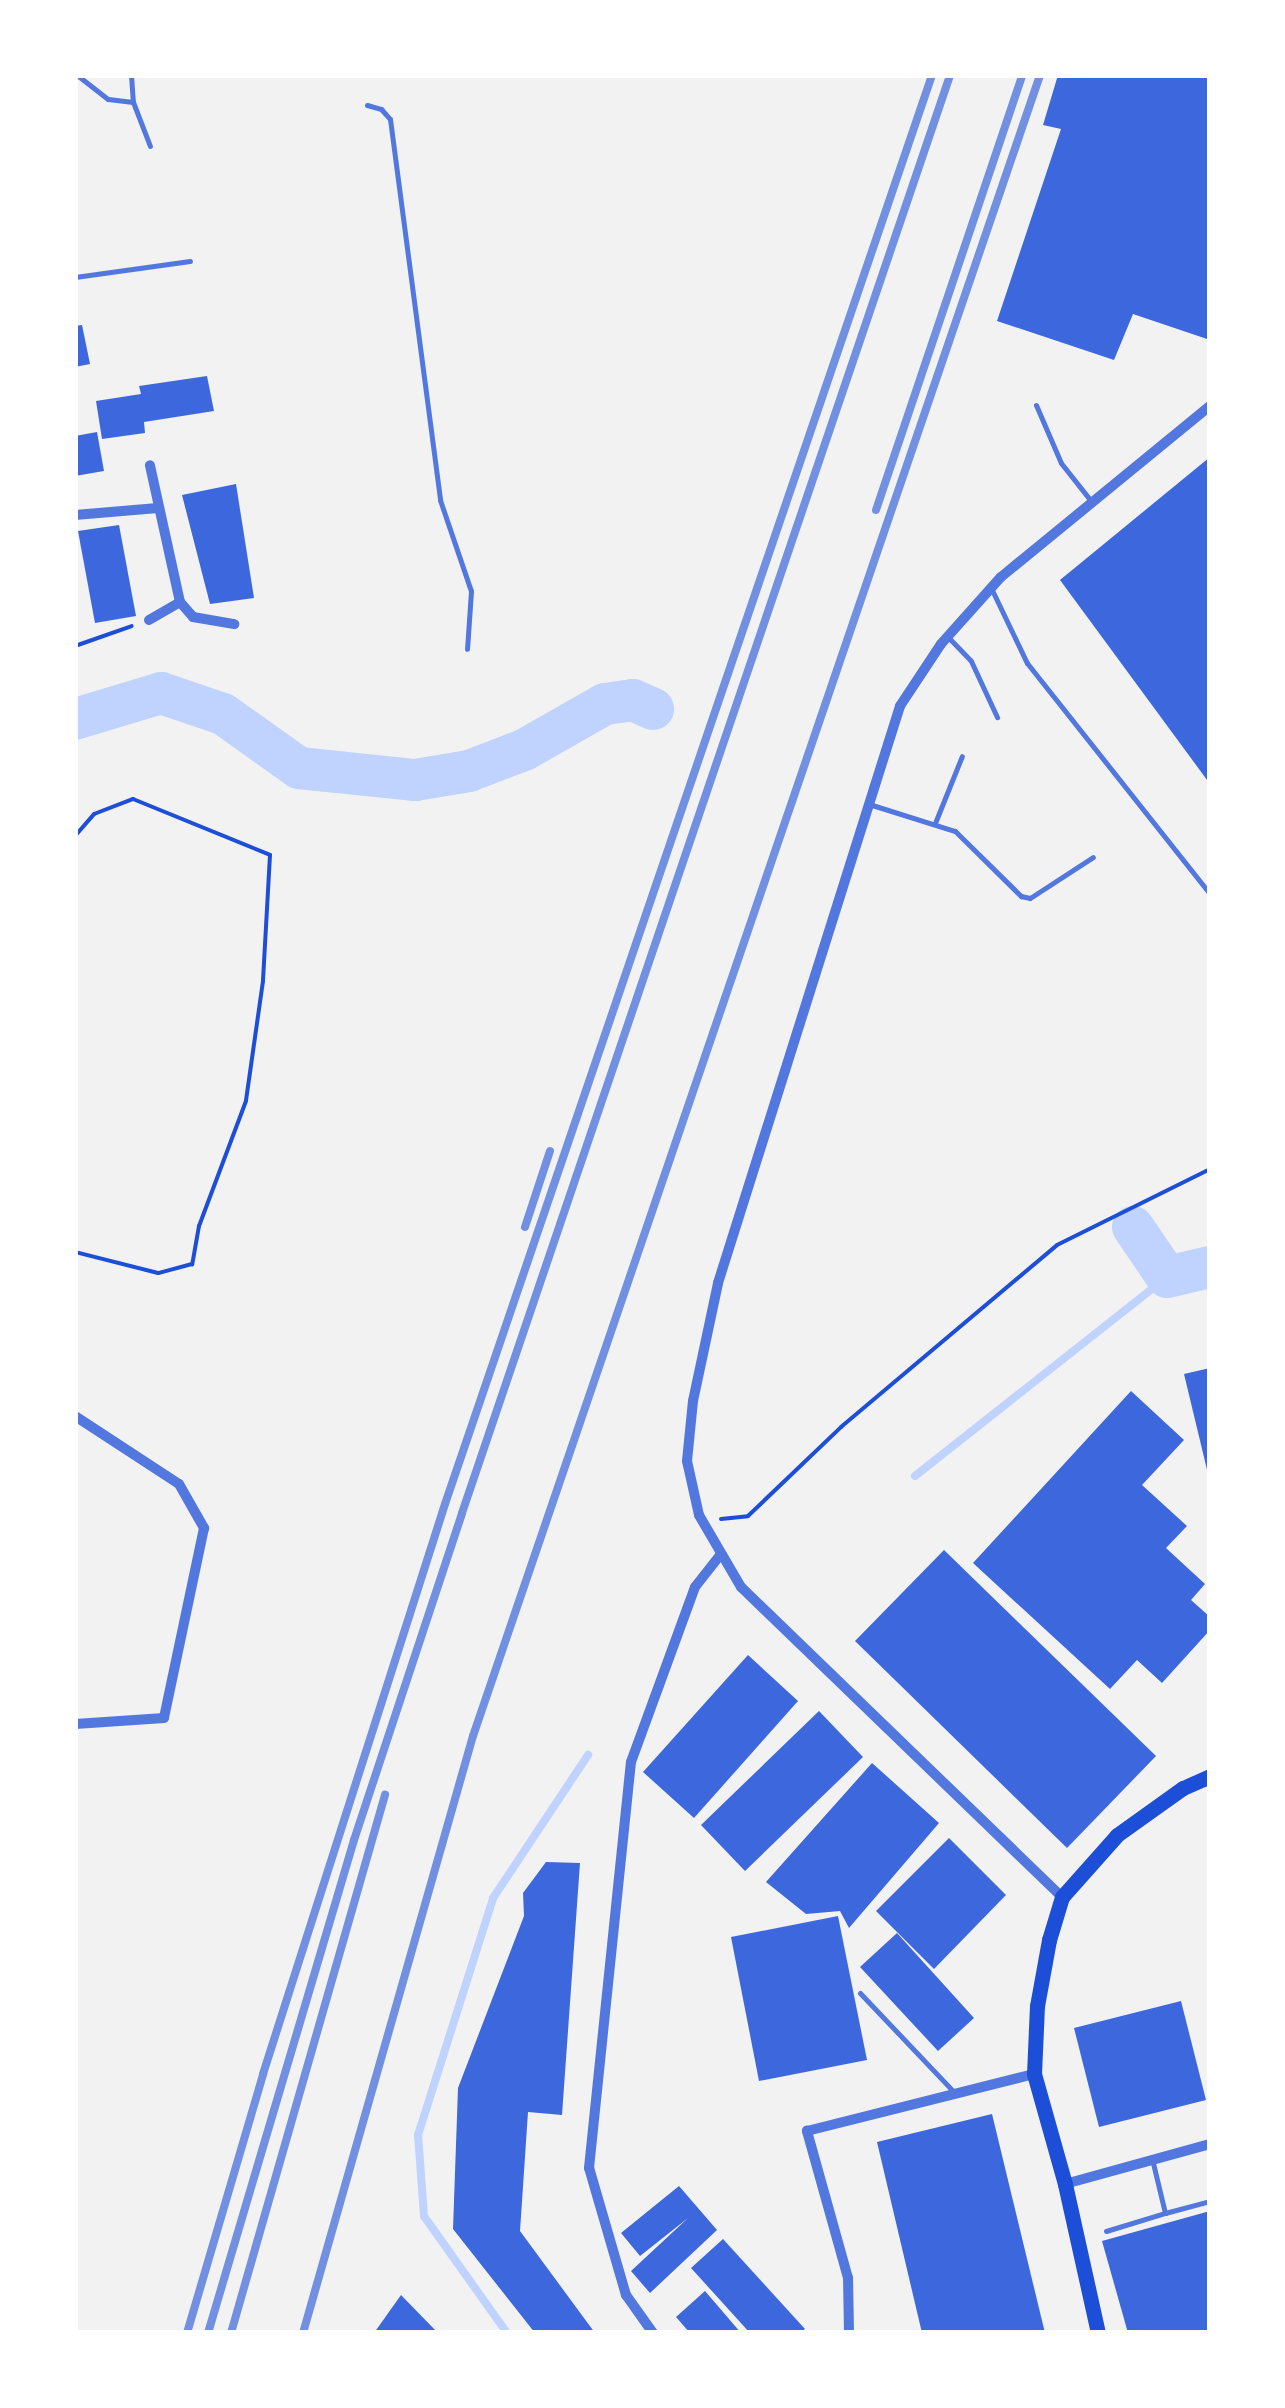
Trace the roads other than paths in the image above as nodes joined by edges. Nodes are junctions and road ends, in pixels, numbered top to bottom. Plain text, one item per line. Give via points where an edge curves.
1 (77, 75) edge
2 (130, 75) edge
3 (133, 102) junction
4 (368, 105) dead end
5 (150, 146) dead end
6 (190, 261) dead end
7 (75, 277) edge
8 (1036, 405) dead end
9 (1210, 406) edge
10 (150, 465) dead end
11 (1091, 502) junction
12 (158, 508) junction
13 (75, 515) edge
14 (990, 588) junction
15 (180, 602) junction
16 (149, 620) road end
17 (234, 624) dead end
18 (948, 637) junction
19 (468, 649) dead end
20 (997, 716) dead end
21 (962, 756) dead end
22 (869, 804) junction
23 (935, 823) junction
24 (1093, 857) dead end
25 (1210, 894) edge
26 (75, 1416) edge
27 (721, 1554) junction
28 (75, 1724) edge
29 (1210, 1776) edge
30 (1062, 1897) junction
31 (860, 1994) dead end
32 (1034, 2074) junction
33 (956, 2094) junction
34 (1210, 2144) edge
35 (1152, 2160) junction
36 (1066, 2184) junction
37 (1210, 2201) edge
38 (1165, 2212) junction
39 (1106, 2231) dead end
40 (653, 2333) edge
41 (849, 2333) edge
42 (1098, 2333) edge

1 - 3 lane via 108,99
2 - 3 lane
3 - 5 lane
4 - 19 lane via 390,119 440,500 471,591
6 - 7 lane
8 - 11 lane via 1061,464
9 - 11 street
10 - 12 street
11 - 14 street
12 - 13 street
12 - 15 street
14 - 18 street
14 - 25 lane via 1027,663
15 - 16 street
15 - 17 street via 193,616
18 - 20 lane via 971,661
18 - 22 street via 900,706
21 - 23 lane
22 - 23 lane
22 - 27 street via 718,1283 692,1401 687,1462 705,1528
23 - 24 lane via 963,837 1030,898
26 - 28 street via 179,1484 204,1528 164,1718
27 - 30 street via 741,1587
27 - 40 street via 695,1587 631,1762 589,2168 626,2295
29 - 30 main road via 1116,1834
30 - 32 main road via 1036,2006
31 - 33 lane
32 - 33 street
32 - 36 main road
33 - 41 street via 808,2131 848,2278
34 - 35 street
35 - 36 street
35 - 38 lane
36 - 42 main road
37 - 38 lane
38 - 39 lane

